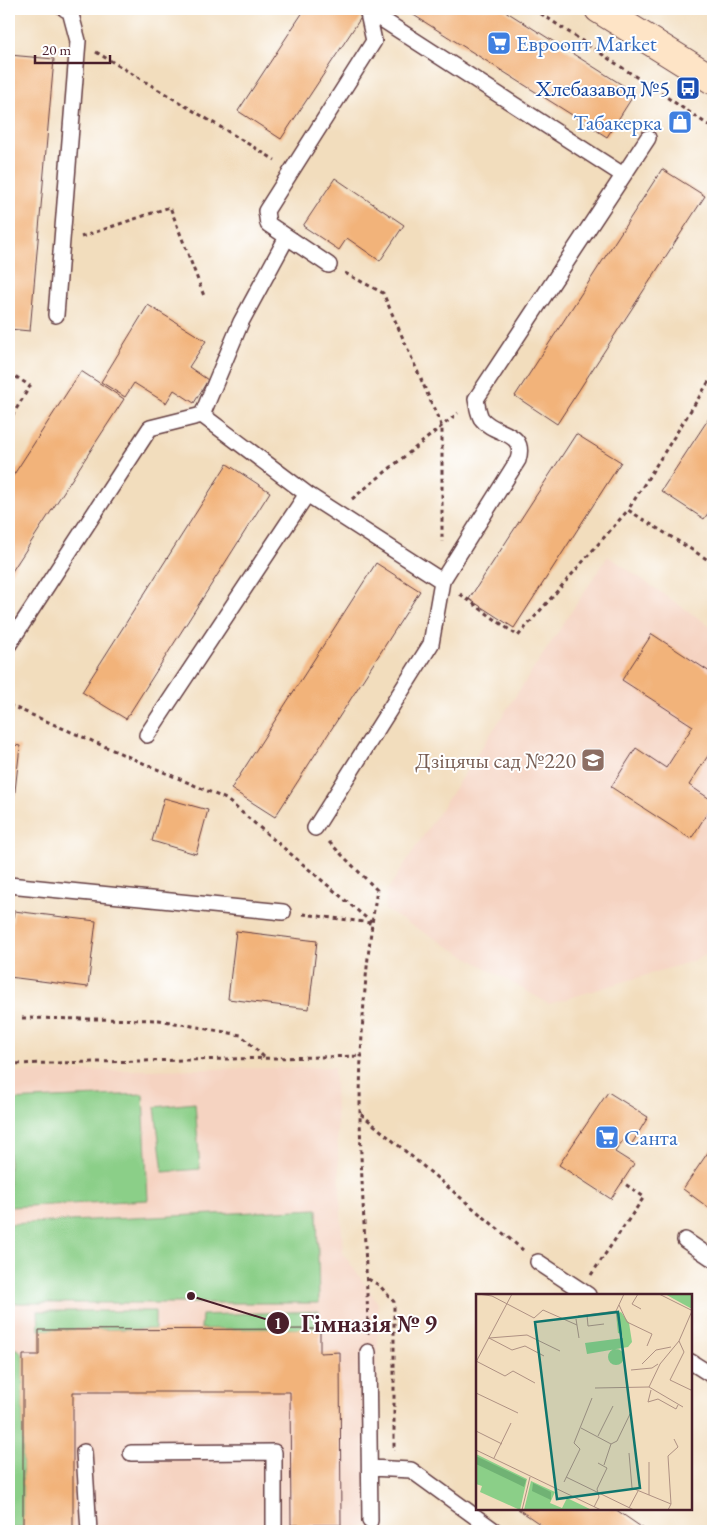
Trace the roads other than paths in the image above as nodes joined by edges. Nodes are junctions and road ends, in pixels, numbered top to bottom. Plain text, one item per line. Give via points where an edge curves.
1 (65, 9) edge
2 (367, 9) edge
3 (599, 9) edge
4 (713, 80) edge
5 (648, 138) dead end
6 (623, 175) junction
7 (287, 237) junction
8 (330, 265) road end
9 (56, 315) dead end
10 (202, 415) junction
11 (307, 494) junction
12 (442, 581) junction
13 (9, 644) edge
14 (147, 735) dead end
15 (315, 828) road end
16 (9, 884) edge
17 (283, 912) road end
18 (685, 1240) dead end
19 (713, 1259) edge
20 (538, 1262) road end
21 (584, 1292) edge
22 (368, 1352) road end
23 (692, 1363) edge
24 (713, 1376) edge
25 (84, 1452) dead end
26 (131, 1453) dead end
27 (370, 1468) junction
28 (370, 1521) dead end
29 (88, 1531) edge
30 (274, 1531) edge
31 (495, 1531) edge

1 - 9 lane via 70,11 78,41
2 - 6 lane
2 - 7 lane via 374,41 266,211 268,224
3 - 4 main road
5 - 6 lane
6 - 12 lane via 476,399 485,422 517,440 521,451
7 - 8 lane
7 - 10 lane via 241,322
10 - 11 lane
10 - 13 lane via 150,428
11 - 12 lane
11 - 14 lane
12 - 15 lane via 431,644
16 - 17 lane
18 - 19 lane
20 - 21 lane
22 - 27 lane
23 - 24 lane
25 - 29 lane
26 - 30 lane via 274,1452
27 - 28 lane
27 - 31 lane via 411,1470

